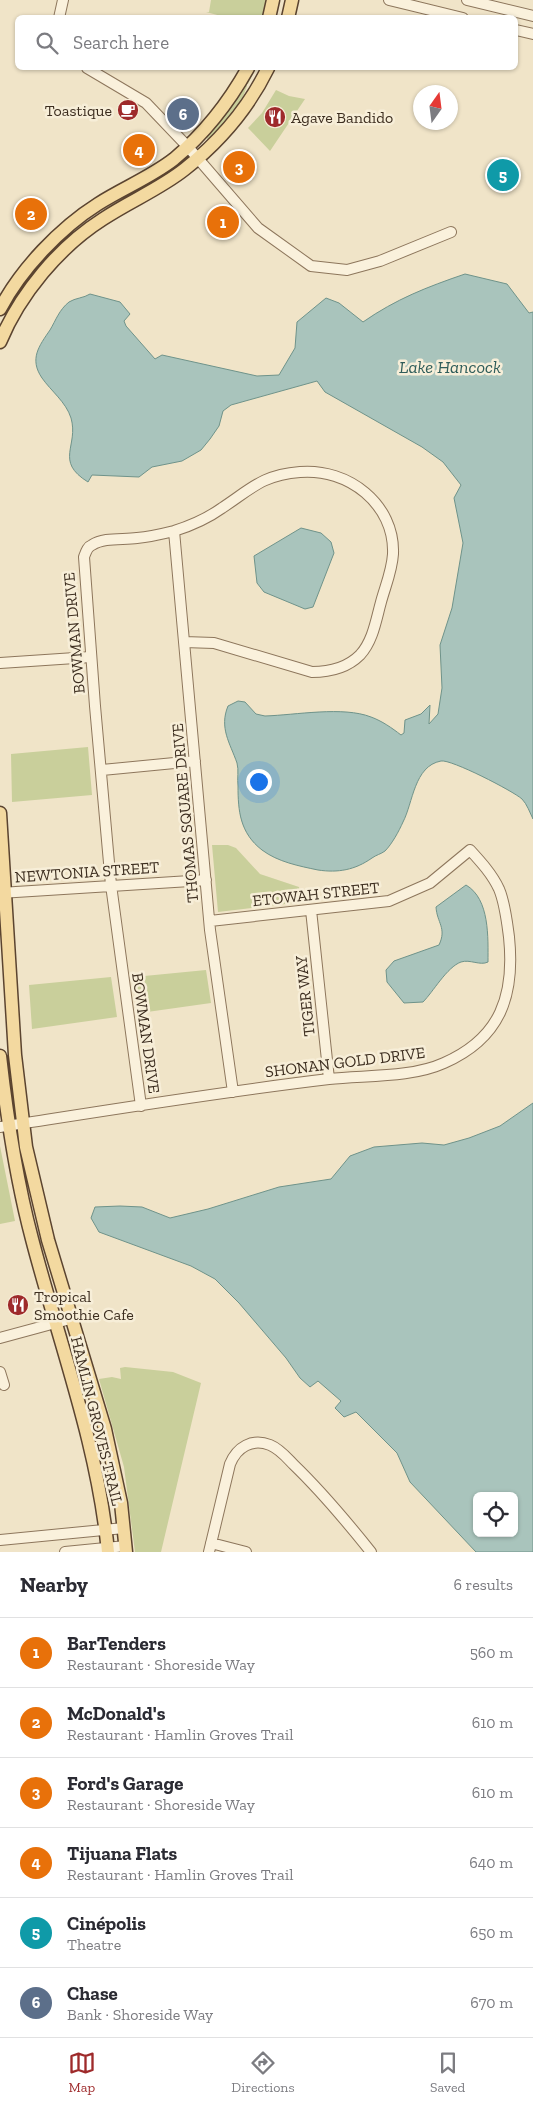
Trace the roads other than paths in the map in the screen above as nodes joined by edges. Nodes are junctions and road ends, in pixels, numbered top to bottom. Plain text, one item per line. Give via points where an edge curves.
1 (63, 0) edge
2 (273, 0) edge
3 (292, 0) edge
4 (389, 0) edge
5 (467, 0) edge
6 (60, 15) edge
7 (269, 15) edge
8 (289, 15) edge
9 (451, 15) edge
10 (533, 16) edge
11 (518, 30) edge
12 (533, 34) edge
13 (89, 70) edge
14 (247, 70) edge
15 (267, 70) edge
16 (188, 147) junction
17 (197, 158) junction
18 (451, 232) dead end
19 (0, 309) edge
20 (0, 342) edge
21 (174, 531) junction
22 (184, 642) junction
23 (90, 657) junction
24 (0, 663) edge
25 (195, 761) junction
26 (102, 770) junction
27 (0, 813) edge
28 (470, 850) joint
29 (206, 880) junction
30 (111, 885) junction
31 (2, 893) edge
32 (311, 910) junction
33 (210, 921) junction
34 (0, 1056) edge
35 (329, 1079) junction
36 (233, 1092) junction
37 (141, 1106) junction
38 (22, 1124) junction
39 (4, 1126) edge
40 (70, 1319) junction
41 (56, 1322) junction
42 (0, 1338) edge
43 (0, 1372) edge
44 (4, 1385) dead end
45 (124, 1528) junction
46 (106, 1530) junction
47 (0, 1540) edge
48 (210, 1547) edge
49 (126, 1549) edge
50 (108, 1550) edge
51 (65, 1552) edge
52 (246, 1552) edge
53 (371, 1552) edge

1 - 6 street
2 - 7 main road
3 - 8 main road
4 - 9 street
5 - 10 street
11 - 12 street
13 - 16 street via 146,103
14 - 16 main road via 215,116
15 - 17 main road via 239,114
16 - 17 street
16 - 19 main road via 172,161 98,204 73,223 36,258
17 - 18 street via 258,228 311,266 347,270 380,261
17 - 20 main road via 163,184 103,219 71,243 27,295
21 - 22 street, THOMAS SQUARE DRIVE
21 - 22 street, BOWMAN DRIVE via 221,509 266,479 301,472 333,475 365,491 382,511 392,540 391,565 373,633 361,654 340,668 312,672 220,644
21 - 23 street, BOWMAN DRIVE via 99,541 88,547 83,563
22 - 25 street, THOMAS SQUARE DRIVE
23 - 24 street
23 - 26 street, BOWMAN DRIVE
25 - 26 street
25 - 29 street, THOMAS SQUARE DRIVE
26 - 30 street, BOWMAN DRIVE
27 - 31 main road, HAMLIN GROVES TRAIL
28 - 32 street, ETOWAH STREET via 430,883 389,902
28 - 35 street, SHONAN GOLD DRIVE via 499,890 507,922 512,963 508,994 495,1022 474,1047 443,1064 410,1072
29 - 30 street, NEWTONIA STREET
29 - 33 street, THOMAS SQUARE DRIVE
30 - 31 street, NEWTONIA STREET
30 - 37 street, BOWMAN DRIVE
31 - 38 main road, HAMLIN GROVES TRAIL
32 - 33 street, ETOWAH STREET
32 - 35 street, TIGER WAY
33 - 36 street, THOMAS SQUARE DRIVE
34 - 39 main road, HAMLIN GROVES TRAIL
35 - 36 street, SHONAN GOLD DRIVE
36 - 37 street, SHONAN GOLD DRIVE
37 - 38 street, SHONAN GOLD DRIVE
38 - 39 street, SHONAN GOLD DRIVE
38 - 40 main road, HAMLIN GROVES TRAIL via 39,1206
39 - 41 main road, HAMLIN GROVES TRAIL
40 - 41 street
40 - 45 main road, HAMLIN GROVES TRAIL via 105,1430
41 - 42 street
41 - 46 main road, HAMLIN GROVES TRAIL via 98,1480
43 - 44 street
45 - 46 street
45 - 49 main road, HAMLIN GROVES TRAIL
46 - 47 street
46 - 50 main road, HAMLIN GROVES TRAIL
48 - 52 street
48 - 53 street via 234,1454 247,1445 263,1443 277,1448 308,1478
49 - 50 street
50 - 51 street

